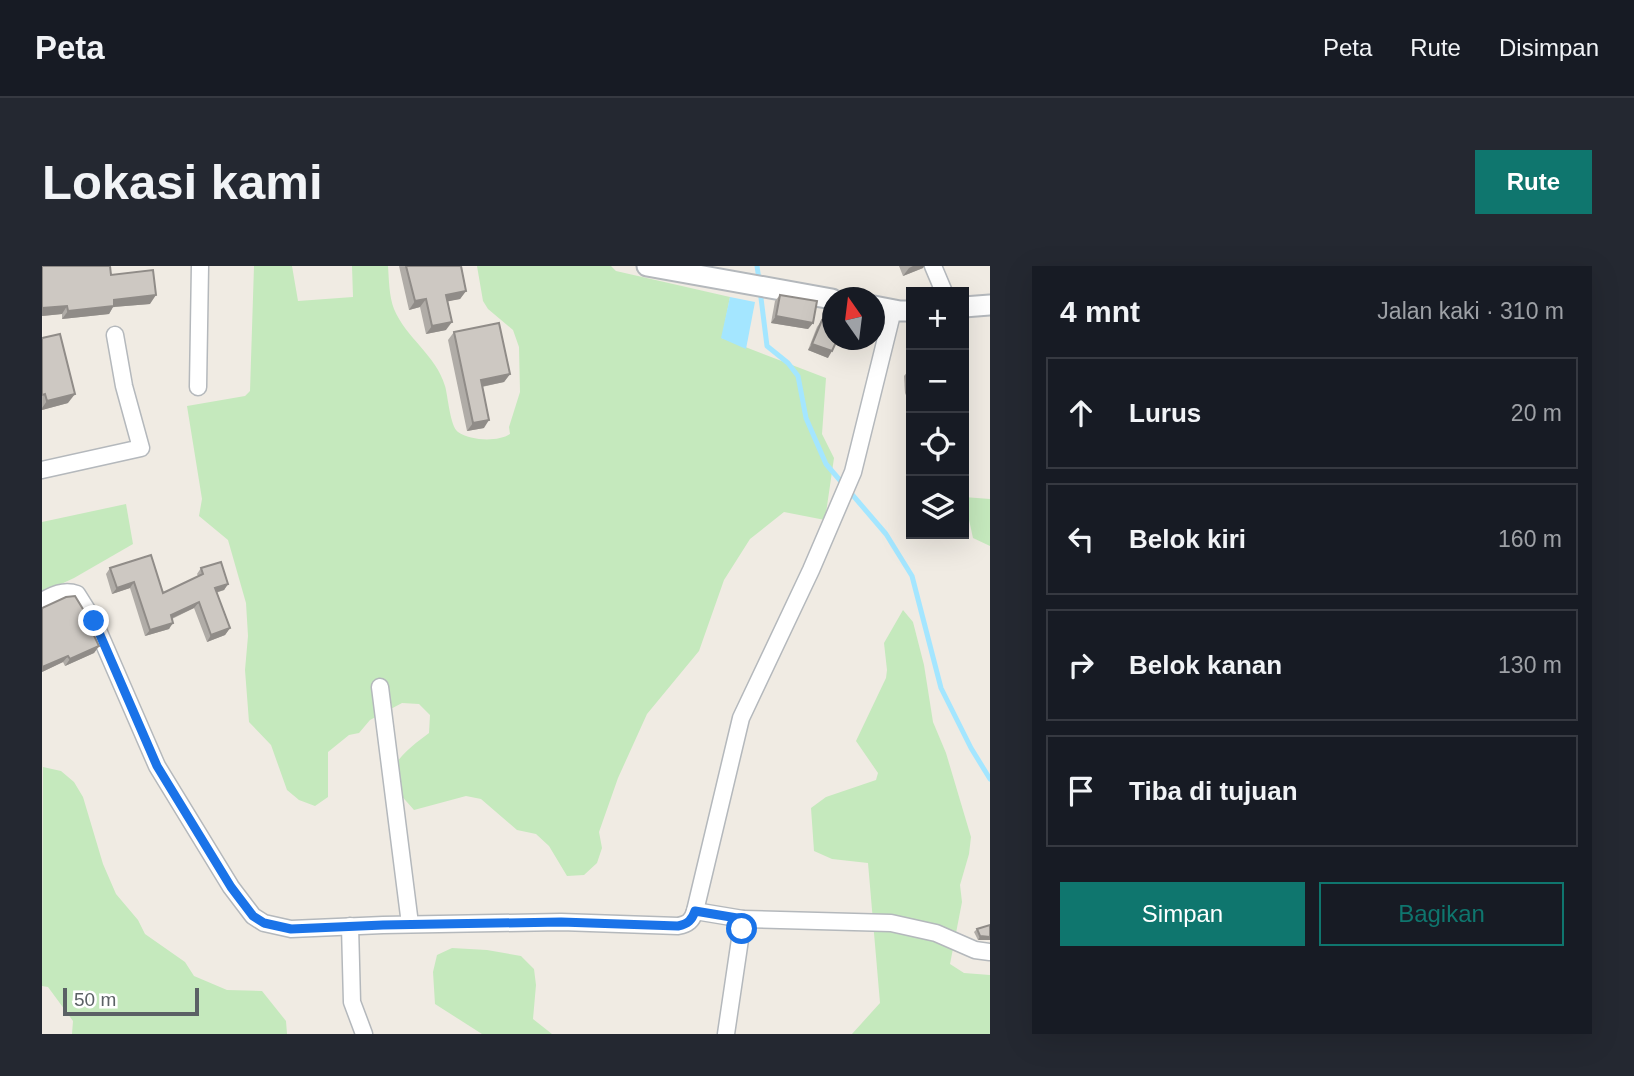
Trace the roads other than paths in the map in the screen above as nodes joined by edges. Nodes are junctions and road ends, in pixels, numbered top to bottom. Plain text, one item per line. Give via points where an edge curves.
1 (200, 266) edge
2 (933, 266) edge
3 (653, 267) edge
4 (942, 287) edge
5 (822, 297) edge
6 (990, 305) edge
7 (969, 307) edge
8 (893, 309) edge
9 (115, 335) dead end
10 (198, 387) dead end
11 (42, 470) edge
12 (42, 601) edge
13 (380, 687) dead end
14 (695, 911) junction
15 (743, 919) junction
16 (410, 924) junction
17 (350, 926) junction
18 (990, 953) edge
19 (365, 1034) edge
20 (726, 1034) edge

1 - 10 street
2 - 4 street
3 - 5 street
6 - 7 street
8 - 14 street via 853,472 741,718
9 - 11 street via 141,448
12 - 17 street via 56,594 77,594 94,621 157,766 253,916 291,929
13 - 16 street
14 - 15 street
14 - 16 street via 693,918 678,926
15 - 18 street via 891,923
15 - 20 street
16 - 17 street
17 - 19 street via 352,1002

